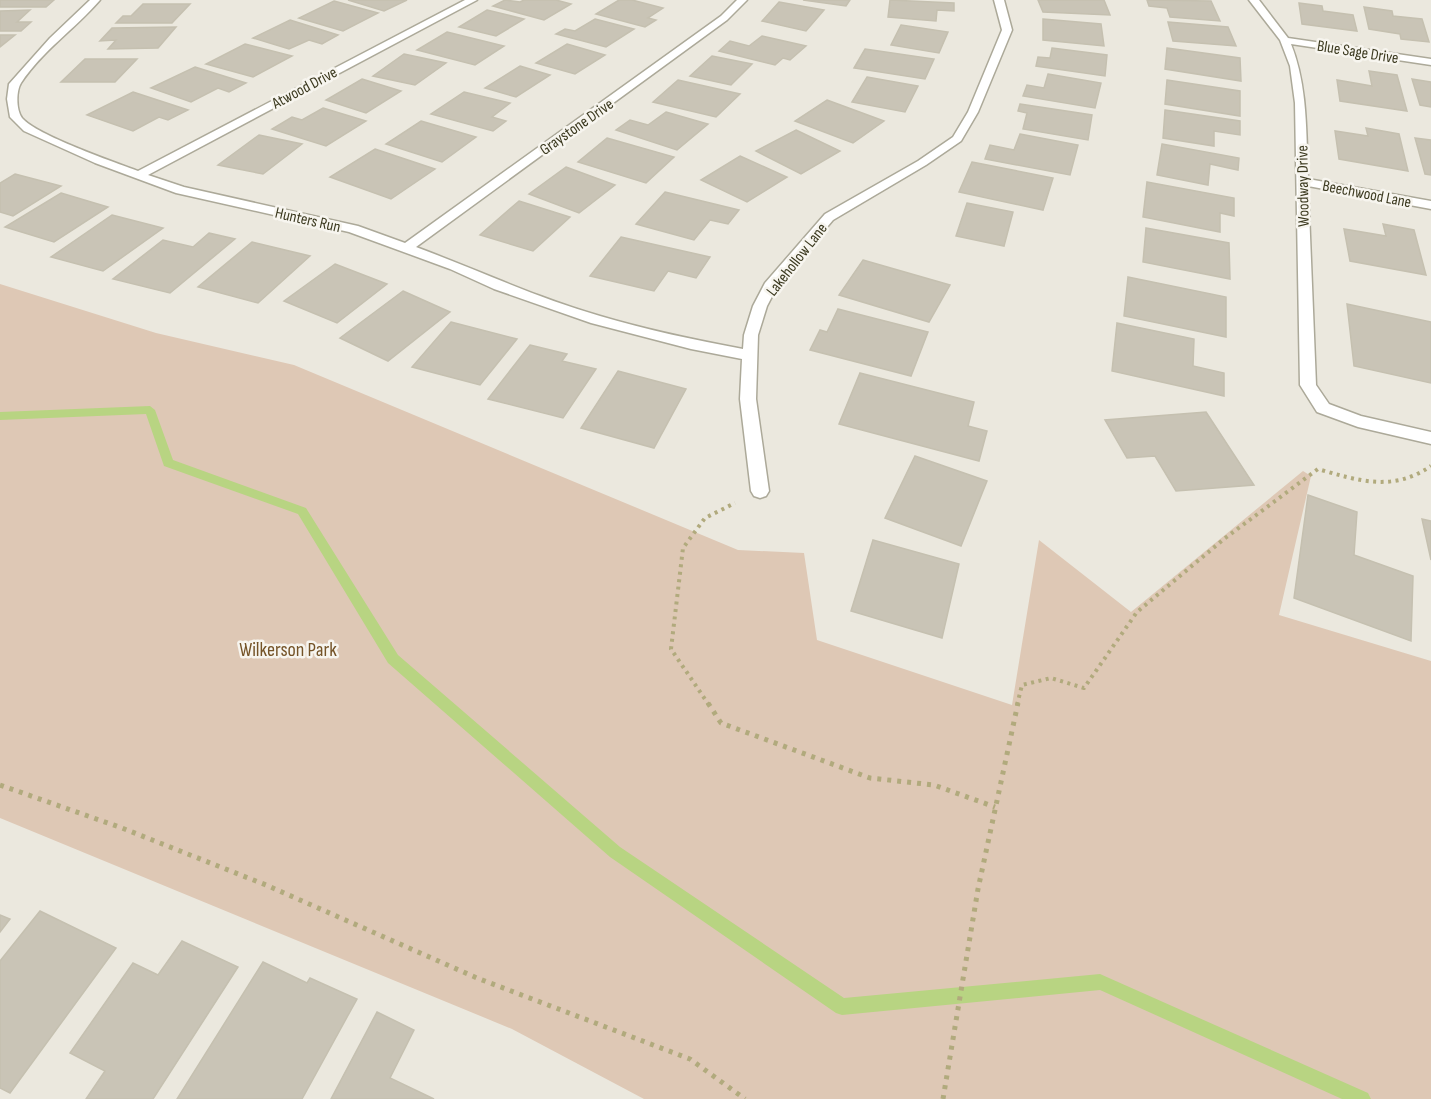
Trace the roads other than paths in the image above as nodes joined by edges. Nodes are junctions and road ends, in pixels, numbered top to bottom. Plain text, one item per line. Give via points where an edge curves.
1 (95, 0) edge
2 (472, 0) edge
3 (742, 0) edge
4 (999, 0) edge
5 (1254, 0) edge
6 (1285, 40) junction
7 (1431, 62) edge
8 (137, 176) junction
9 (1302, 181) junction
10 (1431, 205) edge
11 (407, 248) junction
12 (750, 354) junction
13 (1431, 438) edge
14 (760, 491) road end

1 - 8 street, Hunters Run via 14,84 15,117 28,129
2 - 8 street, Atwood Drive
3 - 11 street, Graystone Drive via 724,18
4 - 12 street, Lakehollow Lane via 1007,30 973,112 957,139 829,217 772,284 760,306
5 - 6 street, Woodway Drive
6 - 7 street, Blue Sage Drive
6 - 9 street, Woodway Drive via 1295,66 1300,103
8 - 11 street, Hunters Run via 180,190 353,229
9 - 10 street, Beechwood Lane
9 - 13 street, Woodway Drive via 1308,385 1323,408 1358,421
11 - 12 street, Hunters Run via 596,320
12 - 14 street, Lakehollow Lane via 748,399

